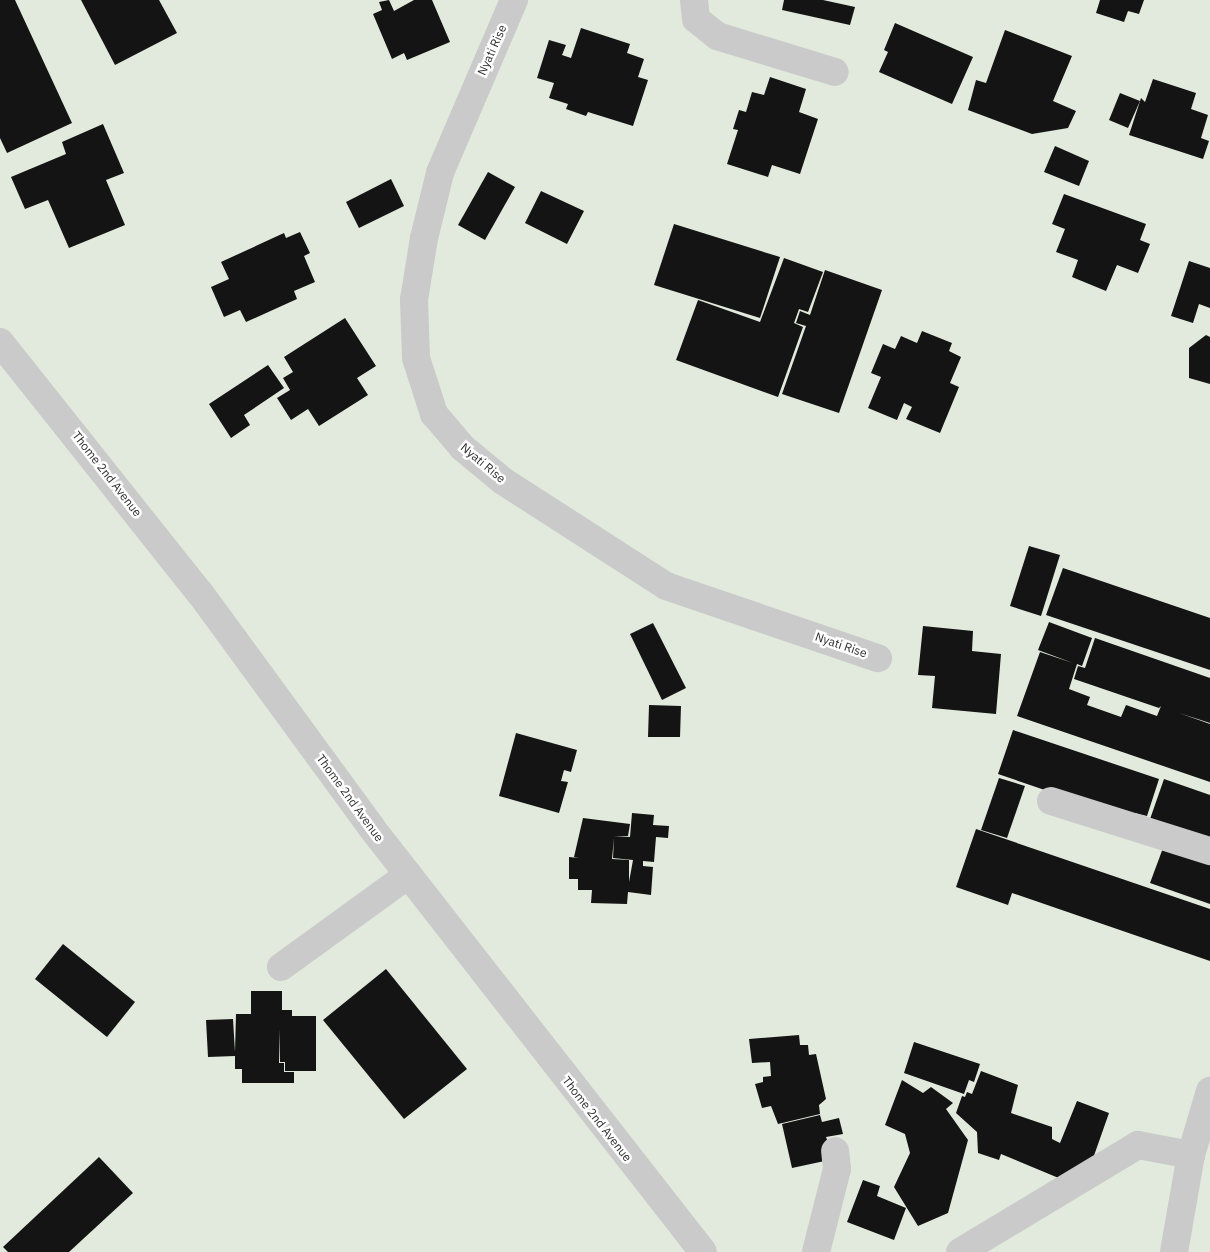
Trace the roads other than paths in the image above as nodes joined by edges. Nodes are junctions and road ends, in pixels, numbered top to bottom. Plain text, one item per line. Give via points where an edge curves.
1 (514, 0) edge
2 (694, 0) edge
3 (835, 72) dead end
4 (0, 342) edge
5 (878, 658) dead end
6 (1051, 801) dead end
7 (1210, 851) edge
8 (408, 875) junction
9 (281, 968) dead end
10 (1210, 1091) edge
11 (836, 1151) dead end
12 (1190, 1155) junction
13 (703, 1252) edge
14 (816, 1252) edge
15 (960, 1252) edge
16 (1174, 1252) edge

1 - 5 street, Nyati Rise via 440,172 424,238 414,300 416,358 434,414 463,448 503,481 666,586
2 - 3 street via 696,19 717,36
4 - 8 street, Thome 2nd Avenue via 200,593
6 - 7 street
8 - 9 street
8 - 13 street, Thome 2nd Avenue
10 - 12 street
11 - 14 street via 836,1169
12 - 15 street via 1138,1145
12 - 16 street

